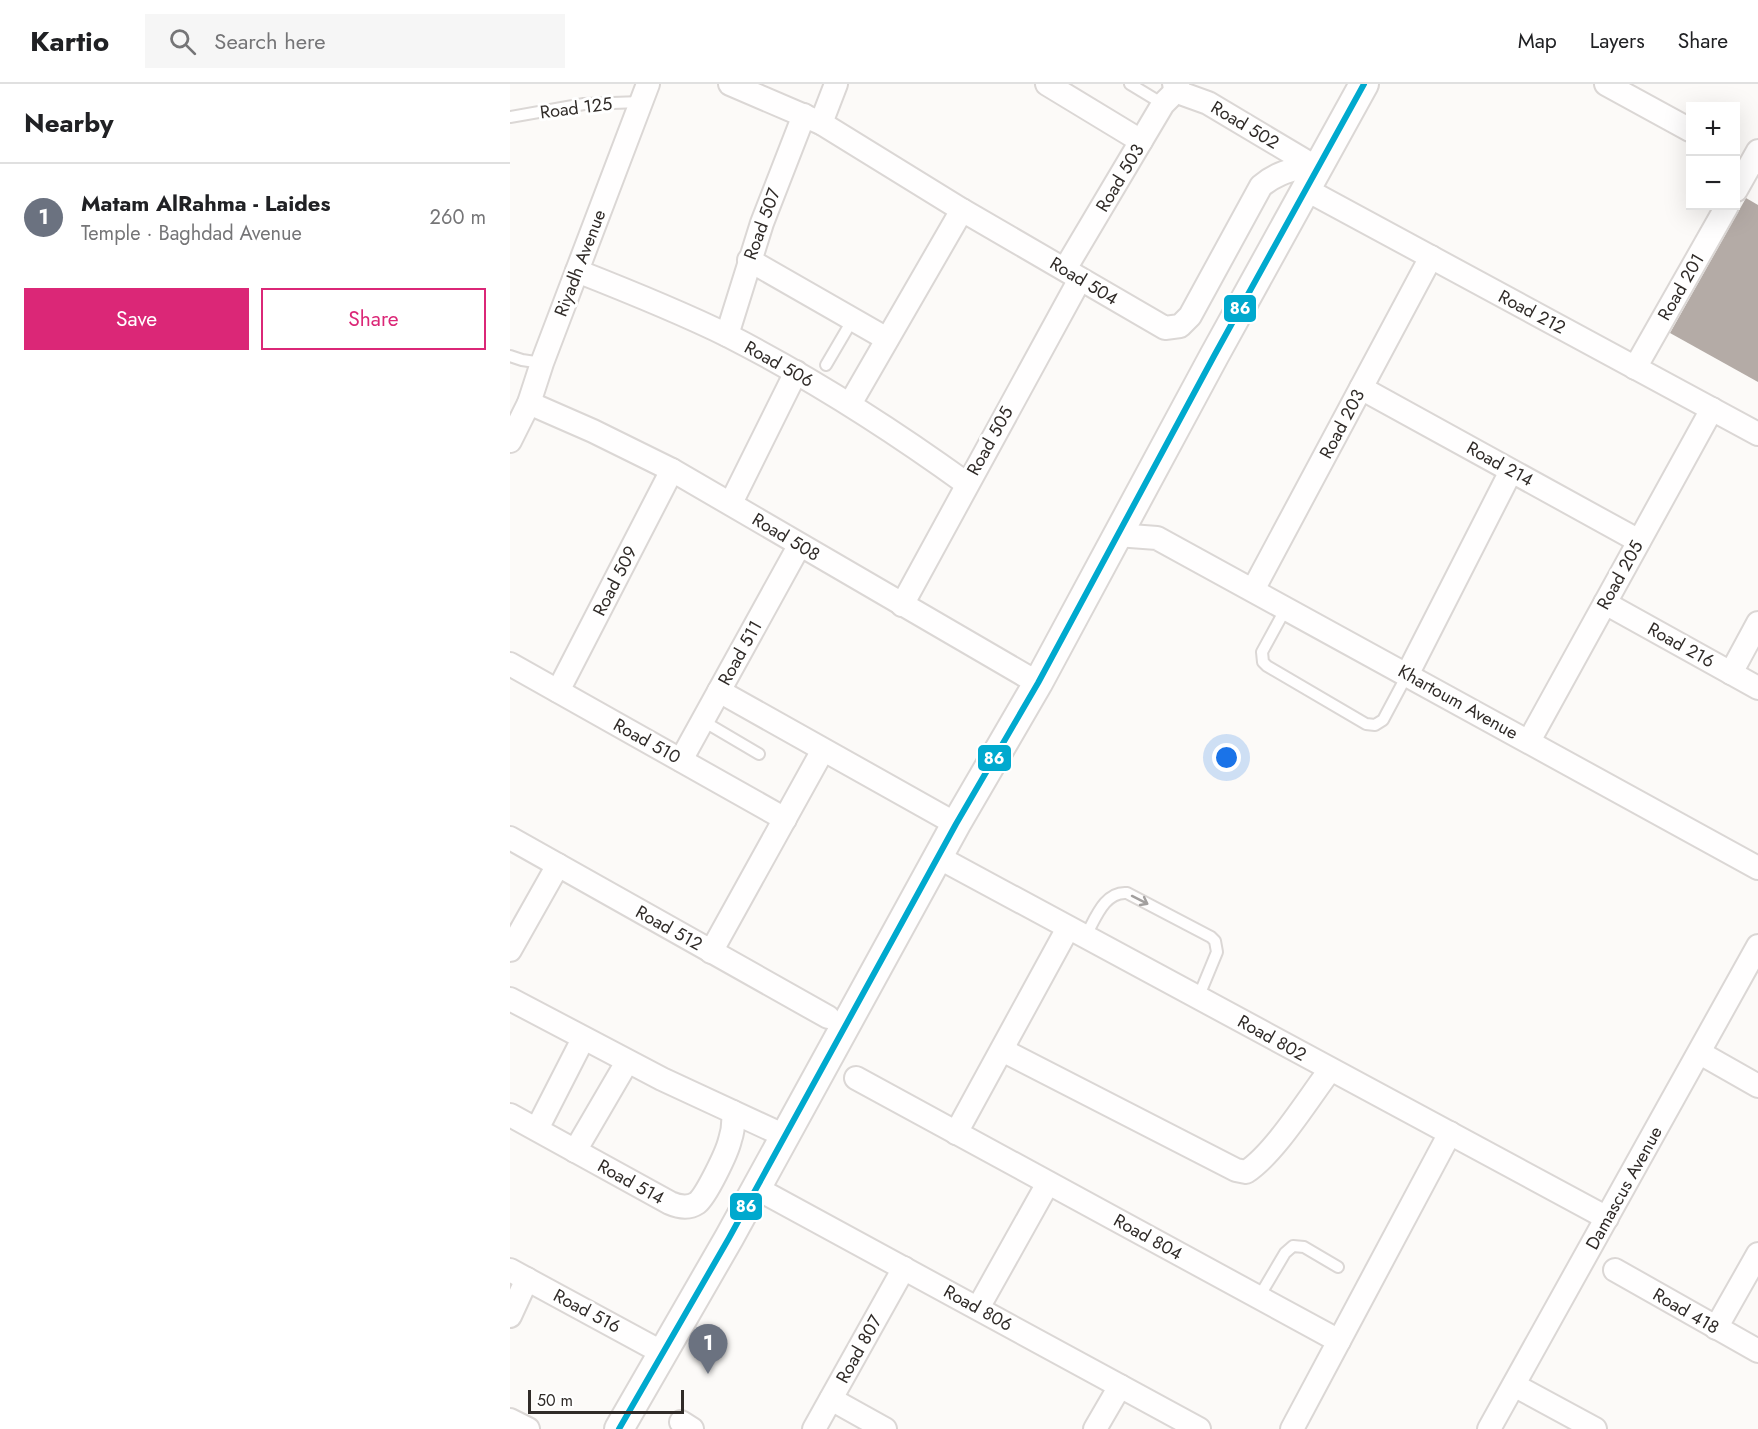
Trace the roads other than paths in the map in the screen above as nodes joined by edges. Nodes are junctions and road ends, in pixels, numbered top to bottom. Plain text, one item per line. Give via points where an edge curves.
1 (730, 84) edge
2 (836, 84) edge
3 (1047, 84) edge
4 (1130, 84) edge
5 (1364, 84) edge
6 (1606, 84) edge
7 (645, 93) edge
8 (1172, 93) edge
9 (510, 117) edge
10 (813, 119) junction
11 (1686, 128) edge
12 (1142, 141) junction
13 (1748, 156) edge
14 (1311, 174) junction
15 (1740, 179) edge
16 (962, 210) junction
17 (1725, 210) edge
18 (1431, 257) junction
19 (749, 260) junction
20 (577, 271) junction
21 (1073, 274) junction
22 (853, 319) junction
23 (727, 335) junction
24 (887, 339) junction
25 (510, 356) edge
26 (542, 363) junction
27 (826, 365) dead end
28 (1635, 368) junction
29 (796, 372) junction
30 (1361, 388) junction
31 (529, 404) junction
32 (849, 404) junction
33 (1712, 409) junction
34 (1758, 434) edge
35 (510, 441) edge
36 (672, 470) junction
37 (1511, 471) junction
38 (966, 484) junction
39 (1135, 501) junction
40 (731, 503) junction
41 (1118, 534) junction
42 (1157, 538) junction
43 (1639, 541) junction
44 (799, 546) junction
45 (1253, 590) junction
46 (1605, 603) junction
47 (902, 605) junction
48 (1286, 608) junction
49 (1758, 623) edge
50 (510, 664) edge
51 (1731, 673) junction
52 (1407, 675) junction
53 (1038, 683) junction
54 (1758, 688) edge
55 (558, 691) junction
56 (719, 691) junction
57 (703, 721) junction
58 (1529, 741) junction
59 (823, 750) junction
60 (759, 754) dead end
61 (681, 760) junction
62 (784, 819) junction
63 (956, 824) junction
64 (510, 838) edge
65 (938, 857) junction
66 (558, 866) junction
67 (1758, 868) edge
68 (1077, 932) junction
69 (1758, 946) edge
70 (510, 950) edge
71 (711, 952) junction
72 (1198, 998) junction
73 (510, 999) edge
74 (828, 1017) dead end
75 (584, 1039) junction
76 (1002, 1050) junction
77 (1700, 1053) junction
78 (627, 1062) junction
79 (1330, 1070) junction
80 (856, 1078) dead end
81 (1758, 1086) edge
82 (732, 1113) junction
83 (510, 1115) edge
84 (537, 1129) junction
85 (956, 1133) junction
86 (1450, 1134) junction
87 (785, 1136) junction
88 (575, 1151) junction
89 (1048, 1183) junction
90 (756, 1188) junction
91 (1607, 1218) junction
92 (1758, 1254) edge
93 (1338, 1267) dead end
94 (904, 1268) junction
95 (1615, 1270) dead end
96 (519, 1275) edge
97 (1258, 1297) junction
98 (978, 1308) junction
99 (510, 1316) edge
100 (1716, 1328) junction
101 (1339, 1341) junction
102 (1758, 1351) edge
103 (663, 1353) junction
104 (1514, 1385) junction
105 (1120, 1386) junction
106 (831, 1399) junction
107 (510, 1420) edge
108 (528, 1429) edge
109 (619, 1429) edge
110 (814, 1429) edge
111 (885, 1429) edge
112 (1095, 1429) edge
113 (1199, 1429) edge
114 (1292, 1429) edge
115 (1489, 1429) edge
116 (1595, 1429) edge

1 - 10 street
2 - 10 street, Road 507
3 - 12 street
4 - 8 lane
5 - 14 street
6 - 11 street
7 - 9 lane, Road 125
7 - 20 street, Riyadh Avenue
8 - 12 street, Road 503
8 - 14 street, Road 502 via 1208,103
10 - 16 street, Road 504
10 - 19 street, Road 507
12 - 21 street, Road 503
13 - 15 street
14 - 18 street, Road 212
14 - 21 street, Road 504 via 1281,173 1261,186 1190,316 1180,326 1158,325
14 - 39 street
16 - 21 street, Road 504
16 - 24 street
17 - 28 street, Road 201
18 - 28 street, Road 212
18 - 30 street, Road 203
19 - 22 street
19 - 23 street, Road 507
20 - 23 street, Road 506
20 - 26 street, Riyadh Avenue
21 - 38 street, Road 505
22 - 24 street
22 - 27 lane
23 - 29 street, Road 506
24 - 32 street
25 - 26 lane
26 - 31 street, Riyadh Avenue
28 - 33 street, Road 212
29 - 32 street, Road 506
29 - 40 street
30 - 37 street, Road 214
30 - 45 street, Road 203
31 - 35 street, Riyadh Avenue
31 - 36 street, Road 508
32 - 38 street, Road 506
33 - 34 street, Road 212
33 - 43 street, Road 205
36 - 40 street, Road 508
36 - 55 street, Road 509
37 - 43 street, Road 214
37 - 52 street
38 - 47 street, Road 505
39 - 41 street
39 - 42 street, Khartoum Avenue
40 - 44 street, Road 508
41 - 42 street, Khartoum Avenue
41 - 53 street
42 - 45 street, Khartoum Avenue
43 - 46 street, Road 205
44 - 47 street, Road 508
44 - 56 street, Road 511
45 - 48 street, Khartoum Avenue
46 - 51 street, Road 216
46 - 58 street, Road 205
47 - 53 street, Road 508
48 - 52 street, Khartoum Avenue
48 - 52 lane via 1262,652 1263,662 1366,724 1375,725 1383,720
49 - 51 street
50 - 55 street, Road 510
51 - 54 street, Road 216
52 - 58 street, Khartoum Avenue
53 - 63 street
55 - 61 street, Road 510
56 - 57 street, Road 511
56 - 59 street
57 - 60 lane
57 - 61 street, Road 511
58 - 67 street, Khartoum Avenue
59 - 62 street
59 - 63 street
61 - 62 street, Road 510
62 - 71 street
63 - 65 street
64 - 66 street, Road 512
65 - 68 street, Road 802
65 - 87 street
66 - 70 street
66 - 71 street, Road 512
68 - 72 street, Road 802
68 -> 72 lane via 1106,900 1116,893 1127,893 1211,937 1217,952
68 - 76 street
69 - 77 street, Damascus Avenue
71 - 74 street, Road 512
72 - 79 street, Road 802
73 - 75 street
75 - 78 street
75 - 84 street
76 - 79 street via 1246,1172 1281,1135
76 - 85 street
77 - 81 street
77 - 91 street, Damascus Avenue
78 - 82 street
78 - 88 street
79 - 86 street, Road 802
80 - 85 street, Road 804
82 - 87 street
82 - 88 street, Road 514 via 733,1131 727,1149 703,1197 688,1207 670,1203
83 - 84 street, Road 514
84 - 88 street, Road 514
85 - 89 street, Road 804
86 - 91 street, Road 802
86 - 101 street
87 - 90 street
89 - 97 street, Road 804
89 - 98 street
90 - 94 street, Road 806
90 - 103 street
91 - 104 street, Damascus Avenue
92 - 100 street
93 - 97 lane via 1304,1247 1293,1246
94 - 98 street, Road 806
94 - 106 street, Road 807
95 - 100 street, Road 418
96 - 99 street
96 - 103 street, Road 516
97 - 101 street, Road 804
98 - 105 street, Road 806
100 - 102 street, Road 418
101 - 114 street
103 - 109 street
104 - 115 street, Damascus Avenue
104 - 116 street
105 - 112 street
105 - 113 street, Road 806
106 - 110 street, Road 807
106 - 111 street
107 - 108 street

